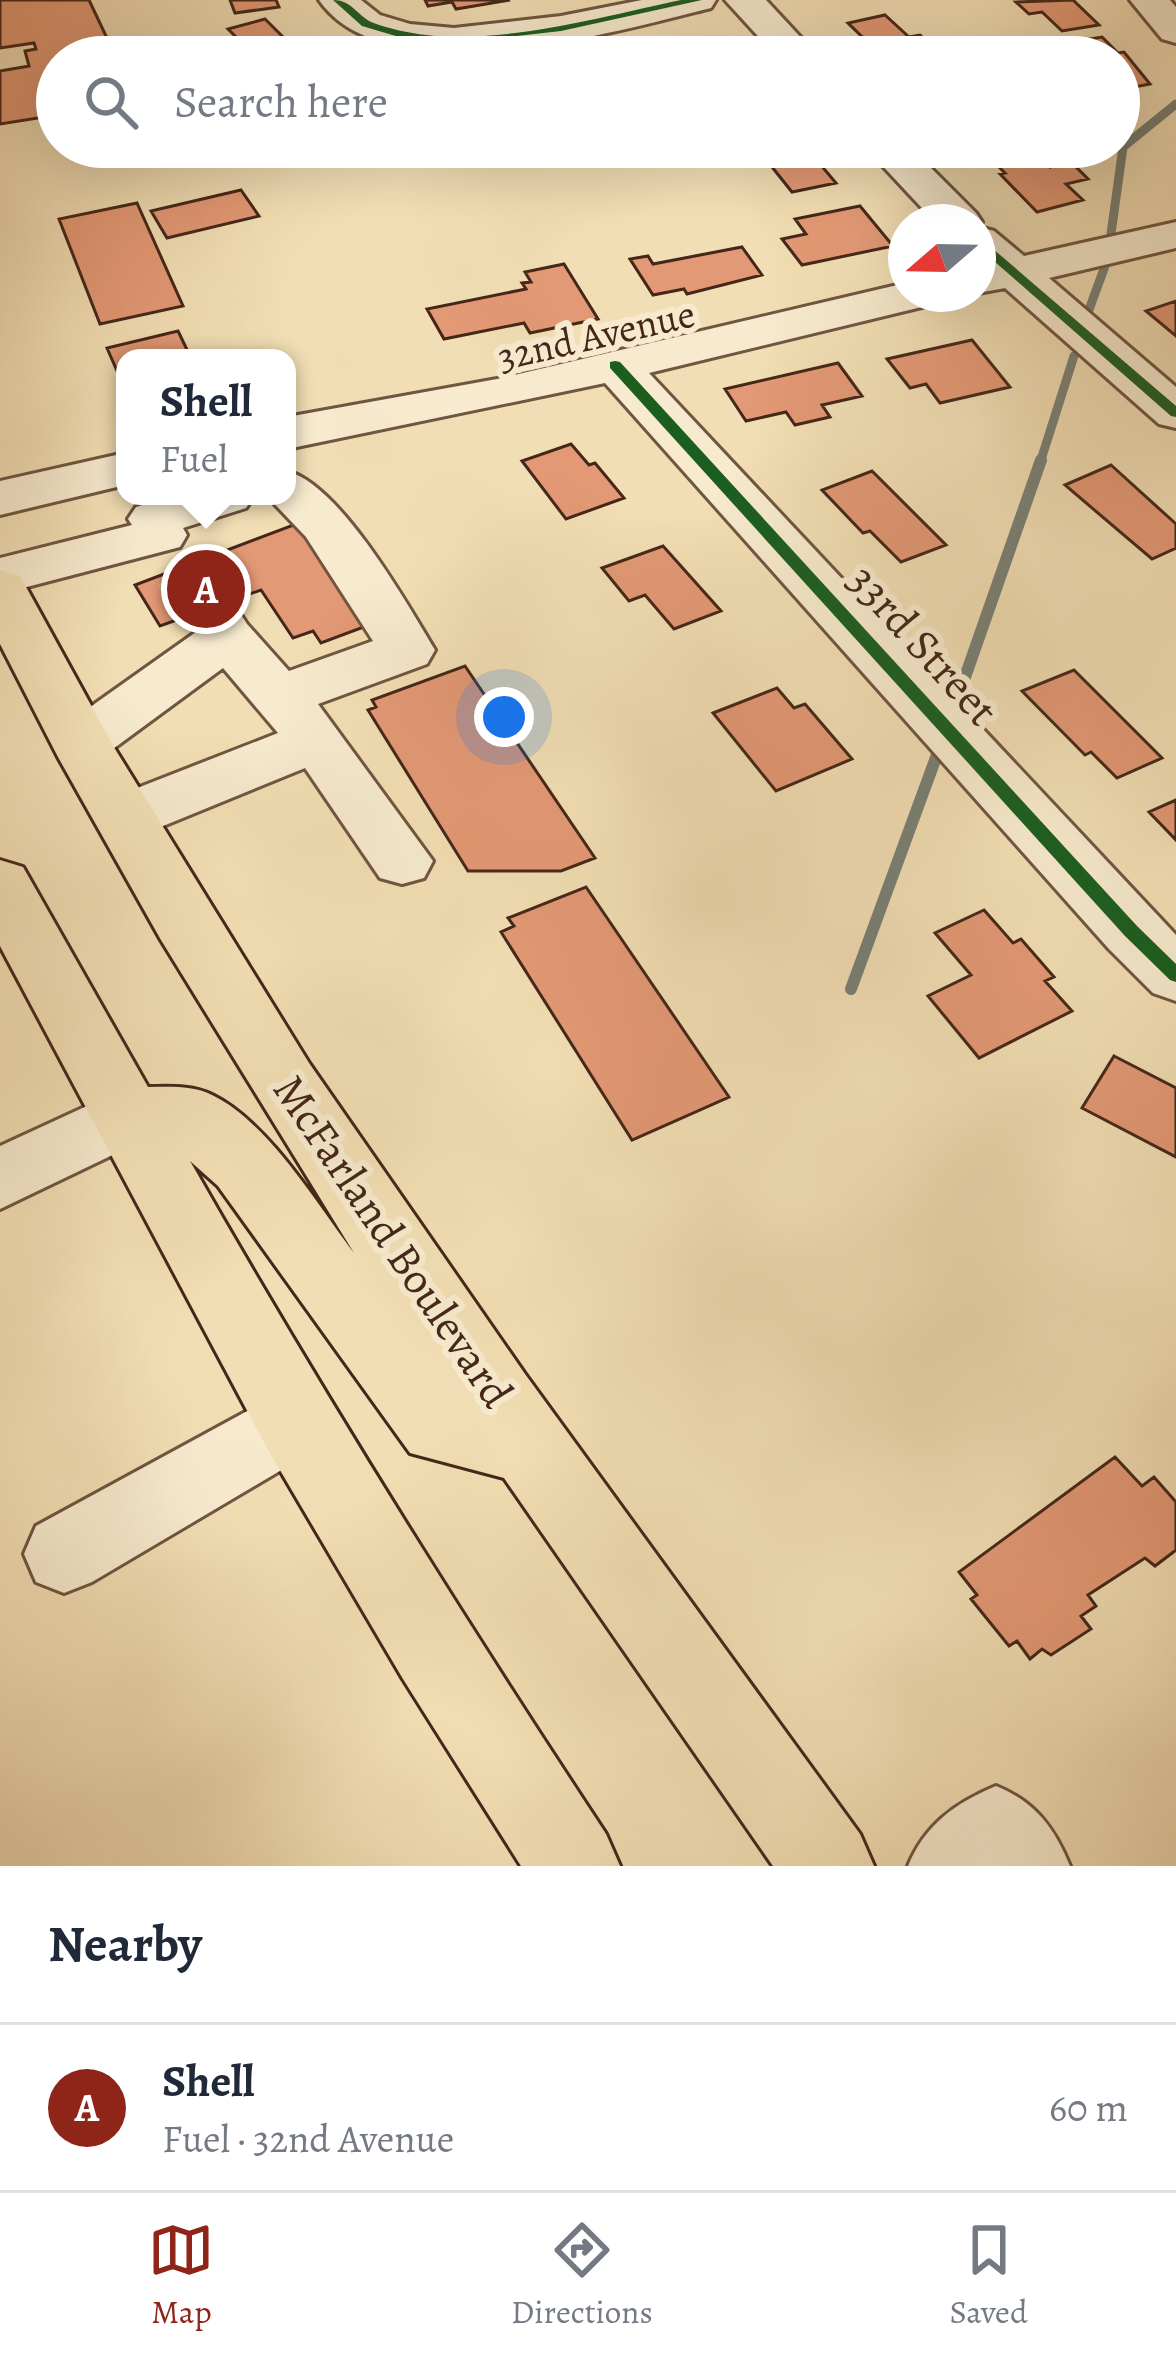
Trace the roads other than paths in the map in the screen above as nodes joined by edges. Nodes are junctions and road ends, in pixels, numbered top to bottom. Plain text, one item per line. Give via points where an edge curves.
1 (338, 0) edge
2 (697, 0) edge
3 (744, 0) edge
4 (1149, 0) edge
5 (1176, 31) edge
6 (408, 36) edge
7 (494, 36) edge
8 (779, 36) edge
9 (907, 168) edge
10 (942, 204) edge
11 (1176, 236) edge
12 (996, 263) edge
13 (996, 270) edge
14 (888, 301) edge
15 (615, 365) junction
16 (1176, 413) edge
17 (296, 431) edge
18 (116, 471) edge
19 (296, 496) edge
20 (0, 498) edge
21 (223, 505) edge
22 (187, 575) edge
23 (0, 576) edge
24 (0, 589) edge
25 (280, 696) junction
26 (317, 740) junction
27 (82, 742) junction
28 (125, 817) junction
29 (402, 861) dead end
30 (0, 885) edge
31 (1176, 975) edge
32 (126, 1117) junction
33 (0, 1179) edge
34 (295, 1420) junction
35 (530, 1445) junction
36 (64, 1554) dead end
37 (574, 1866) edge
38 (828, 1866) edge
39 (952, 1866) edge
40 (1026, 1866) edge

1 - 6 street via 367,28
2 - 7 street
3 - 8 street
4 - 5 street
9 - 10 street
11 - 12 street
13 - 16 street
14 - 15 street, 32nd Avenue
15 - 17 street, 32nd Avenue
15 - 31 street, 33rd Street
18 - 20 street
19 - 25 street via 407,650
21 - 22 street
22 - 23 street
22 - 25 street
22 - 27 street
24 - 27 highway, McFarland Boulevard
25 - 26 street
26 - 28 street
26 - 29 street
27 - 28 highway, McFarland Boulevard
28 - 35 highway, McFarland Boulevard via 251,1029
30 - 32 highway
32 - 33 street
32 - 34 highway
32 - 35 highway via 190,1117 244,1164 438,1426
34 - 36 street
34 - 37 highway
35 - 38 highway, McFarland Boulevard
39 - 40 street via 996,1829

